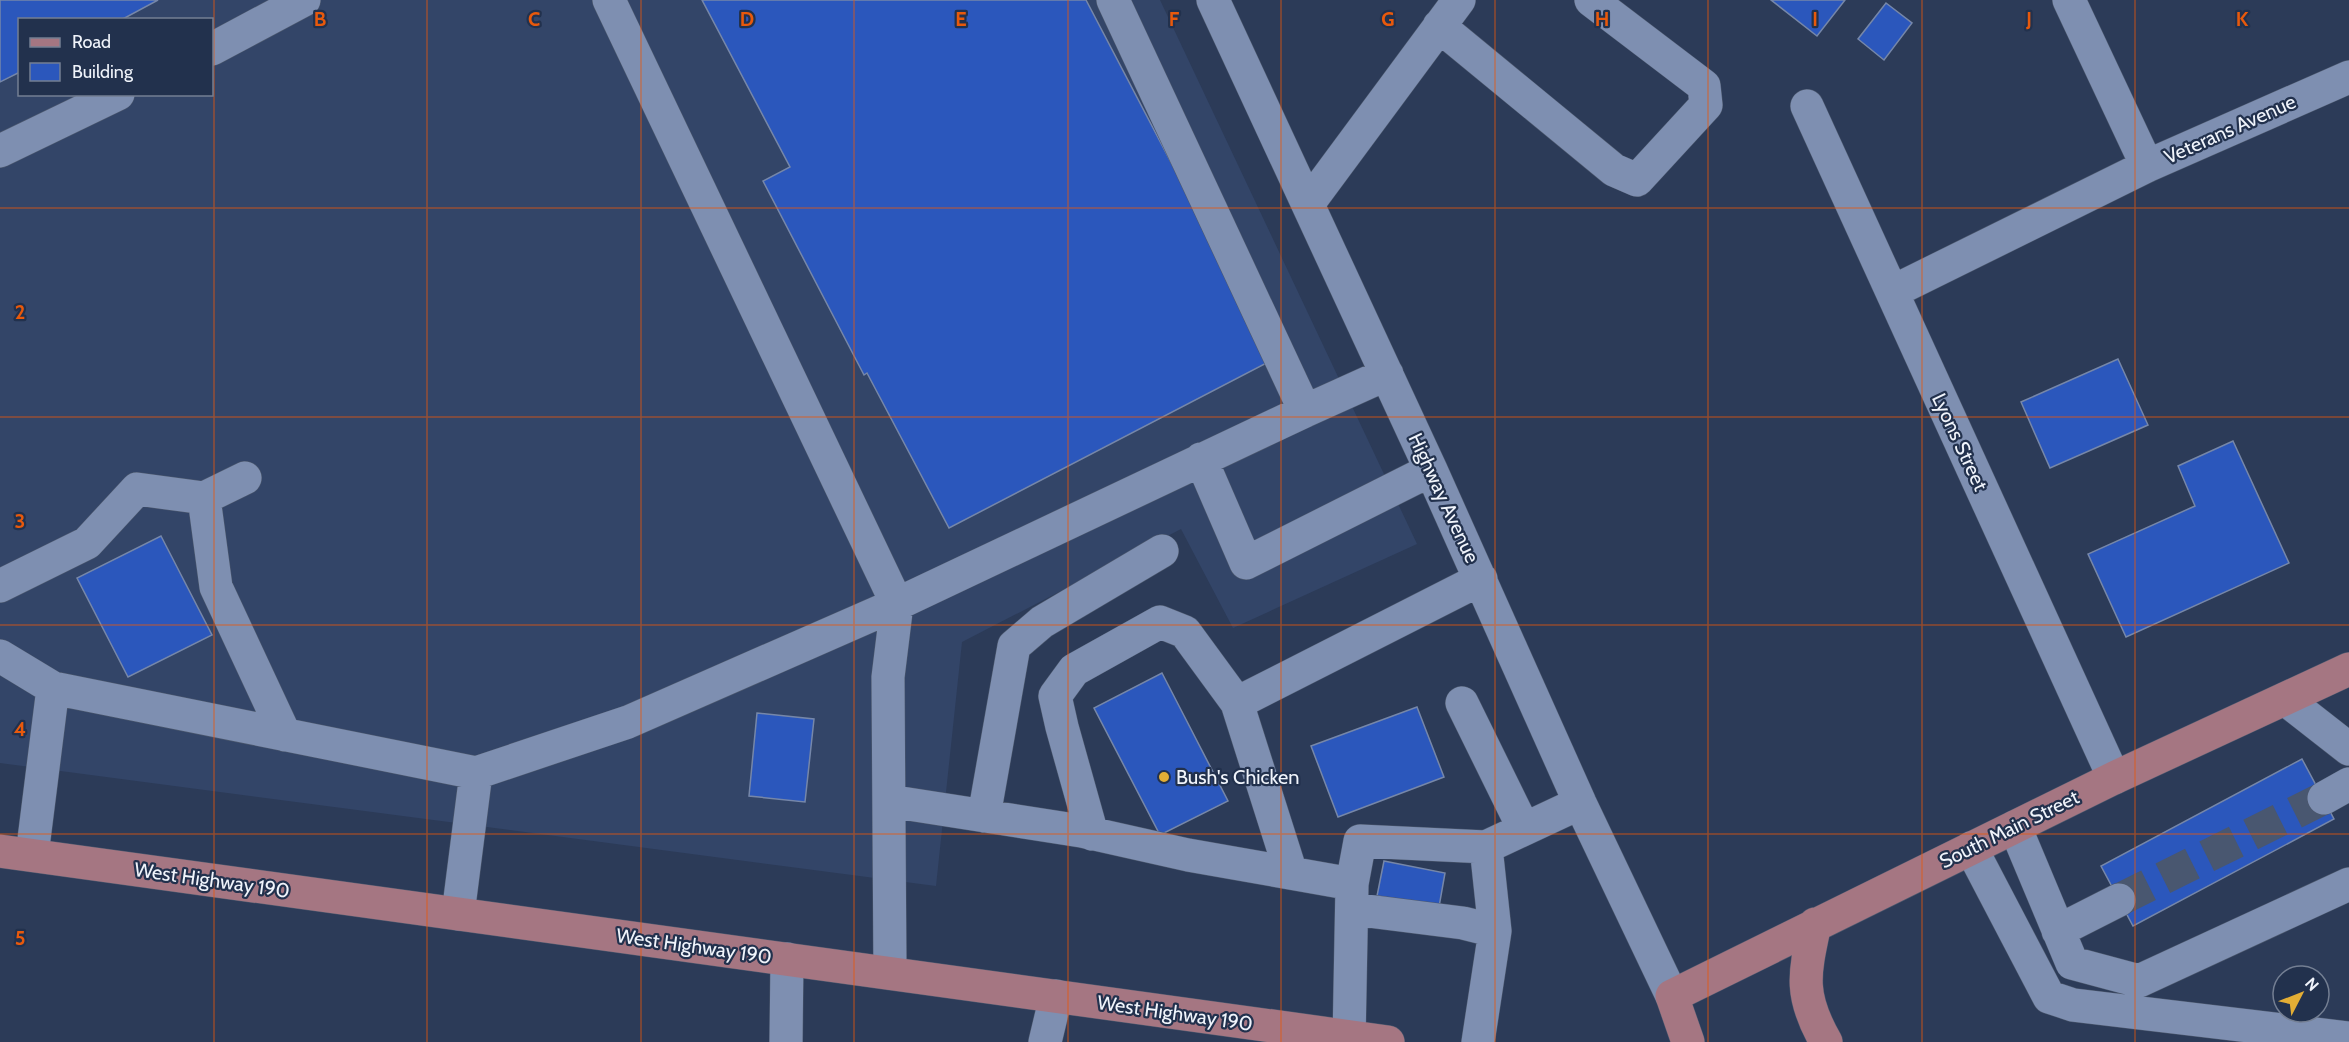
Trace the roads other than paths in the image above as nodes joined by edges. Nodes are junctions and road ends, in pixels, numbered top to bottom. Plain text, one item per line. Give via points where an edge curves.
1 (304, 0) edge
2 (609, 0) edge
3 (1113, 0) edge
4 (1213, 0) edge
5 (1459, 0) edge
6 (1591, 0) edge
7 (2069, 0) edge
8 (1439, 26) junction
9 (213, 48) edge
10 (2349, 77) edge
11 (114, 96) edge
12 (1807, 106) dead end
13 (0, 150) edge
14 (2147, 166) junction
15 (1308, 204) junction
16 (1892, 292) junction
17 (1387, 374) junction
18 (1305, 411) junction
19 (1201, 459) junction
20 (1431, 470) junction
21 (245, 478) dead end
22 (204, 498) junction
23 (1162, 551) dead end
24 (1481, 579) junction
25 (0, 586) edge
26 (897, 604) junction
27 (0, 656) edge
28 (2349, 669) edge
29 (53, 688) junction
30 (2284, 699) junction
31 (1237, 703) junction
32 (1462, 703) dead end
33 (285, 735) junction
34 (2349, 749) edge
35 (477, 773) junction
36 (2114, 778) junction
37 (889, 801) junction
38 (1580, 803) junction
39 (984, 816) junction
40 (2015, 827) junction
41 (1524, 828) junction
42 (1092, 834) junction
43 (1486, 847) junction
44 (1971, 848) junction
45 (0, 851) edge
46 (32, 855) junction
47 (1291, 873) junction
48 (2349, 884) edge
49 (1352, 896) junction
50 (2120, 900) tunnel mouth
51 (458, 914) junction
52 (1815, 924) junction
53 (1495, 931) junction
54 (2058, 932) junction
55 (787, 959) junction
56 (890, 974) junction
57 (1056, 996) junction
58 (1672, 996) junction
59 (2349, 1038) edge
60 (1350, 1040) edge
61 (786, 1042) edge
62 (1045, 1042) edge
63 (1388, 1042) edge
64 (1478, 1042) edge
65 (1688, 1042) edge
66 (1826, 1042) edge

1 - 9 street
2 - 26 street
3 - 18 street
4 - 15 street, Highway Avenue
5 - 8 street
6 - 8 street via 1704,86 1706,105 1637,180 1614,170
7 - 14 street, Veterans Avenue
8 - 15 street
10 - 14 street, Veterans Avenue
11 - 13 street
12 - 16 street, Lyons Street
14 - 16 street
15 - 17 street, Highway Avenue
16 - 36 street, Lyons Street
17 - 18 street
17 - 20 street, Highway Avenue
18 - 19 street
19 - 20 street via 1246,563
19 - 26 street
20 - 24 street, Highway Avenue
21 - 22 street
22 - 25 street via 137,489 87,543
22 - 33 street via 216,587
23 - 39 street via 1042,622 1014,646
24 - 31 street
24 - 38 street, Highway Avenue
26 - 35 street via 628,722
26 - 37 street via 888,677
27 - 29 street
28 - 30 main road, South Main Street
29 - 33 street
29 - 46 street
30 - 34 street
30 - 36 main road, South Main Street
31 - 42 street via 1185,632 1160,622 1074,670 1055,696
31 - 47 street
32 - 41 street
33 - 35 street
35 - 51 street
36 - 40 main road, South Main Street
37 - 39 street
37 - 56 street
38 - 41 street
38 - 58 street, Highway Avenue
39 - 42 street
40 - 44 main road, South Main Street
40 - 54 street
41 - 43 street
42 - 47 street
43 - 49 street via 1360,841
43 - 53 street
44 - 52 main road, South Main Street
44 - 59 street via 2049,997 2073,1005
45 - 46 main road, West Highway 190
46 - 51 main road, West Highway 190
47 - 49 street
48 - 54 street via 2139,981 2072,963
49 - 53 street
49 - 60 street
50 - 54 street
51 - 55 main road, West Highway 190
52 - 58 main road, South Main Street
52 - 66 main road via 1805,991
53 - 64 street
55 - 56 main road, West Highway 190
55 - 61 street
56 - 57 main road, West Highway 190
57 - 60 main road, West Highway 190
57 - 62 street
58 - 65 main road
60 - 63 main road, West Highway 190

